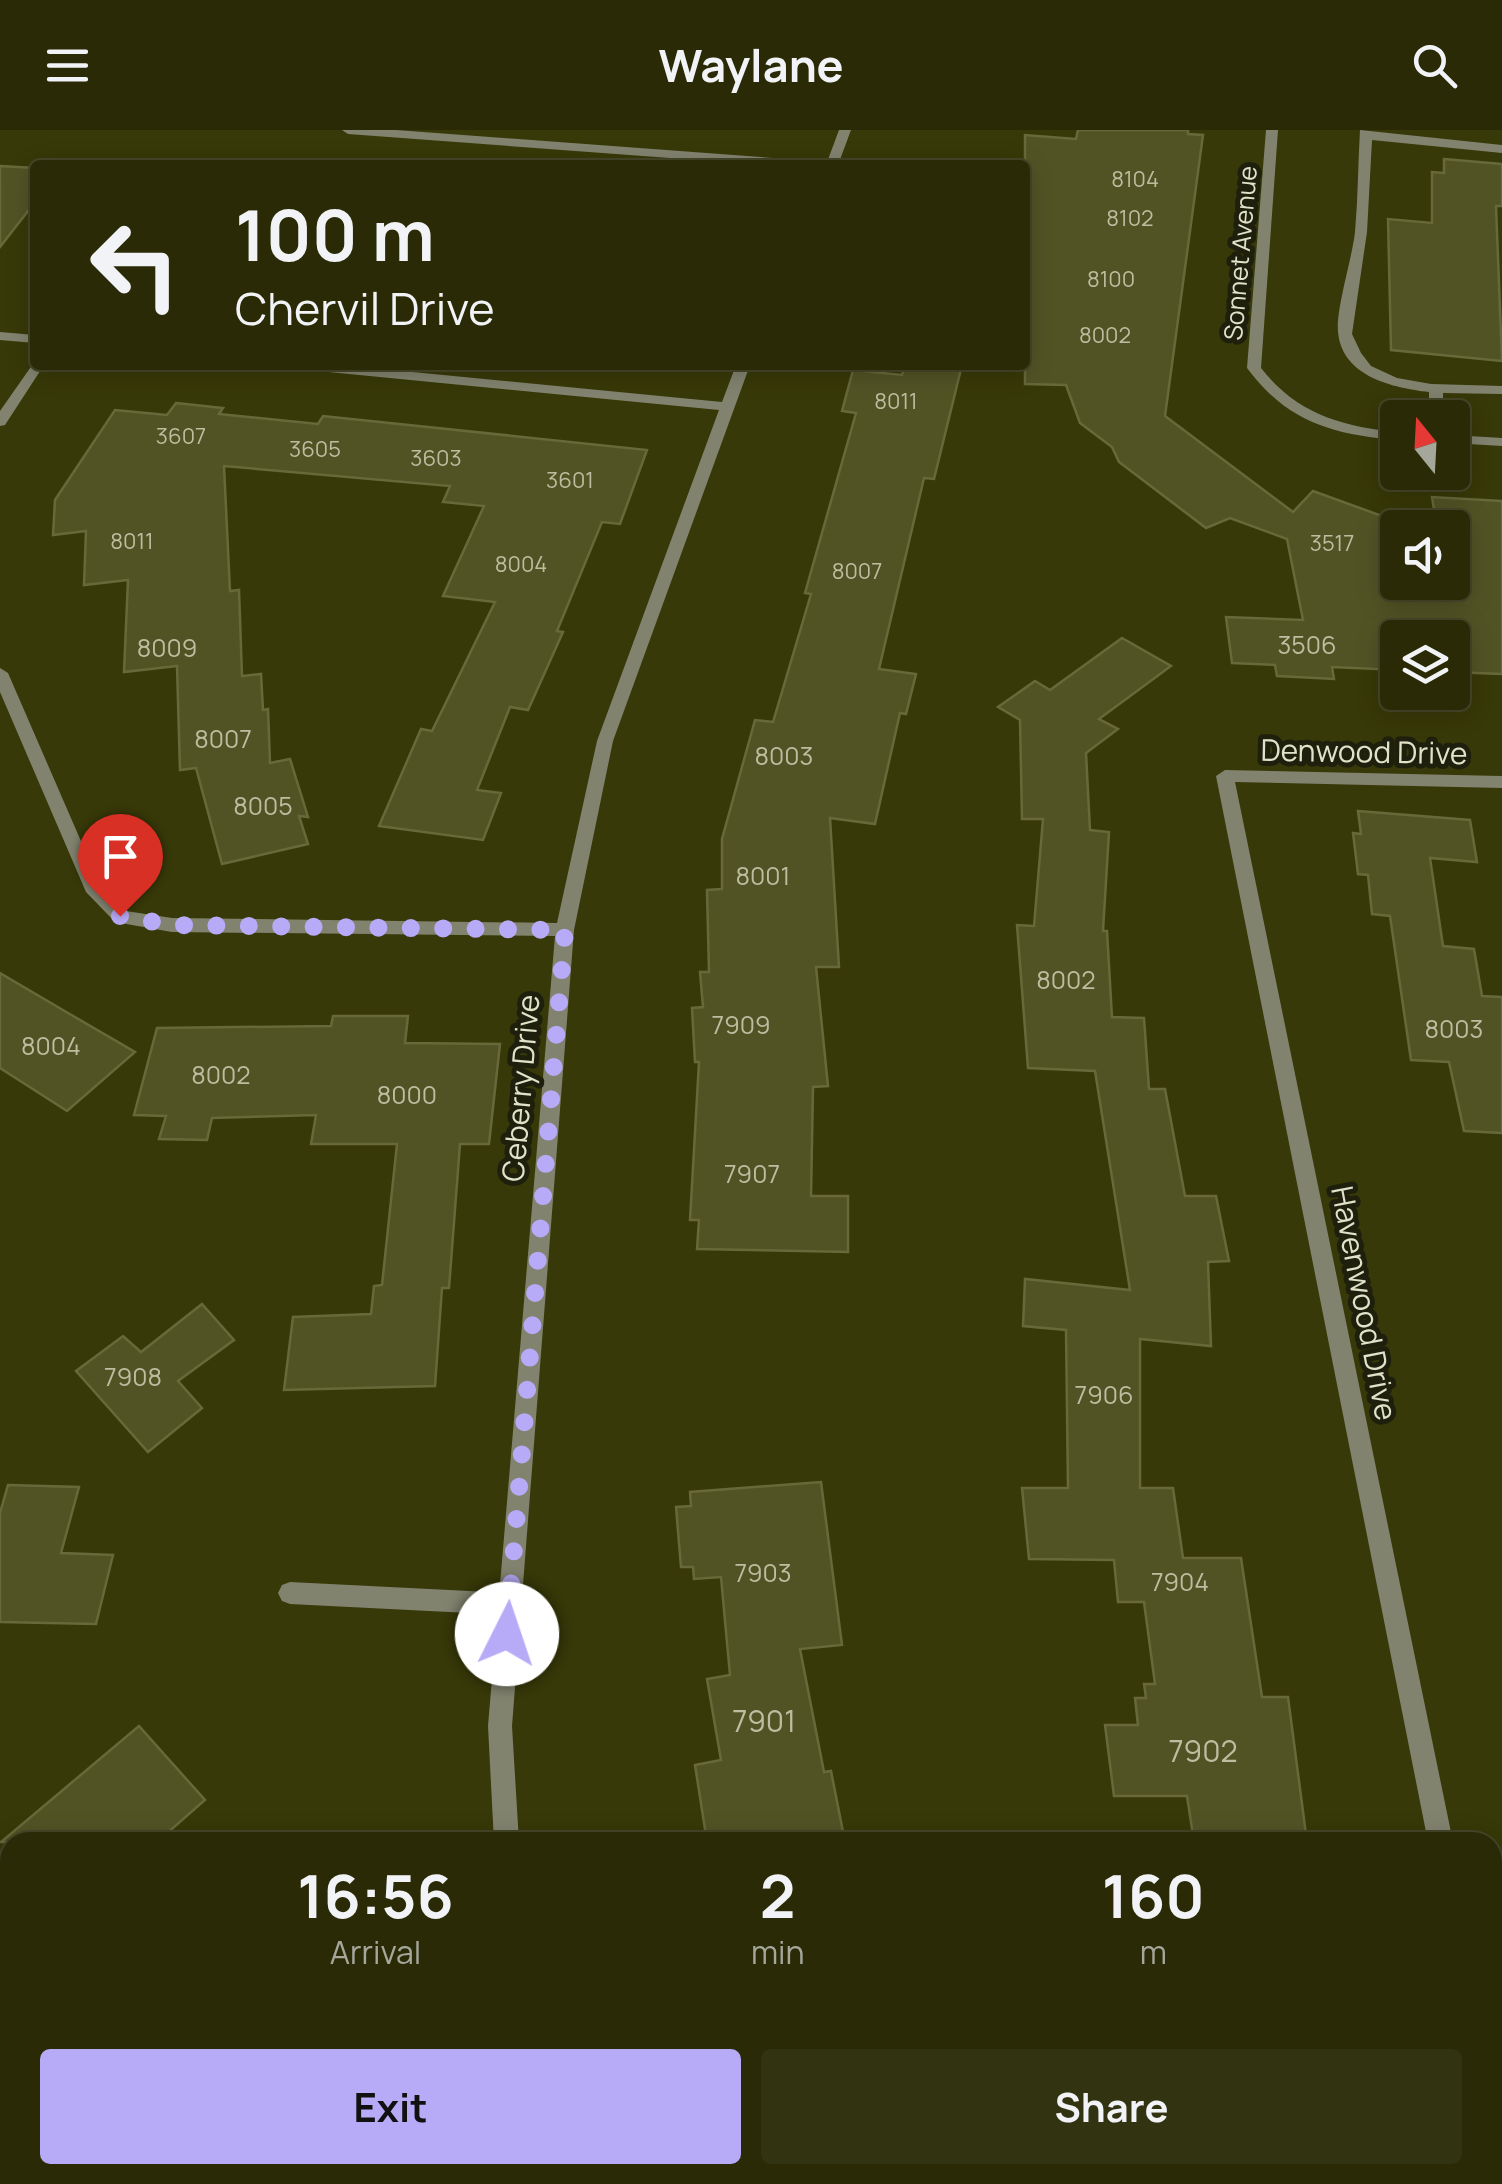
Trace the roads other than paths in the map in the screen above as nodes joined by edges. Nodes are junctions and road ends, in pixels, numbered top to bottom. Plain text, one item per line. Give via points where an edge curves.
1 (348, 130) edge
2 (845, 130) edge
3 (1272, 130) edge
4 (1366, 133) edge
5 (1502, 149) edge
6 (747, 160) edge
7 (834, 160) edge
8 (0, 336) edge
9 (30, 339) edge
10 (34, 370) edge
11 (349, 370) edge
12 (741, 370) edge
13 (1436, 388) junction
14 (1502, 390) edge
15 (1436, 400) edge
16 (728, 407) junction
17 (0, 422) edge
18 (1380, 435) edge
19 (1470, 440) edge
20 (1502, 442) edge
21 (0, 673) edge
22 (1225, 776) joint
23 (1502, 782) edge
24 (565, 930) junction
25 (290, 1593) dead end
26 (510, 1604) junction
27 (505, 1832) edge
28 (1438, 1832) edge

1 - 6 street
2 - 7 street
3 - 18 street, Sonnet Avenue via 1254,368 1268,390 1305,417 1349,433
4 - 5 street
4 - 13 street via 1362,232 1345,334 1369,372
8 - 9 street
10 - 17 street
11 - 16 street
12 - 16 street, Ceberry Drive
13 - 14 street
13 - 15 street
16 - 24 street, Ceberry Drive via 605,741
19 - 20 street
21 - 24 street via 92,888 120,916 172,925
22 - 23 street, Denwood Drive
22 - 28 street, Havenwood Drive
24 - 26 street, Ceberry Drive
25 - 26 street
26 - 27 street, Ceberry Drive via 500,1726

